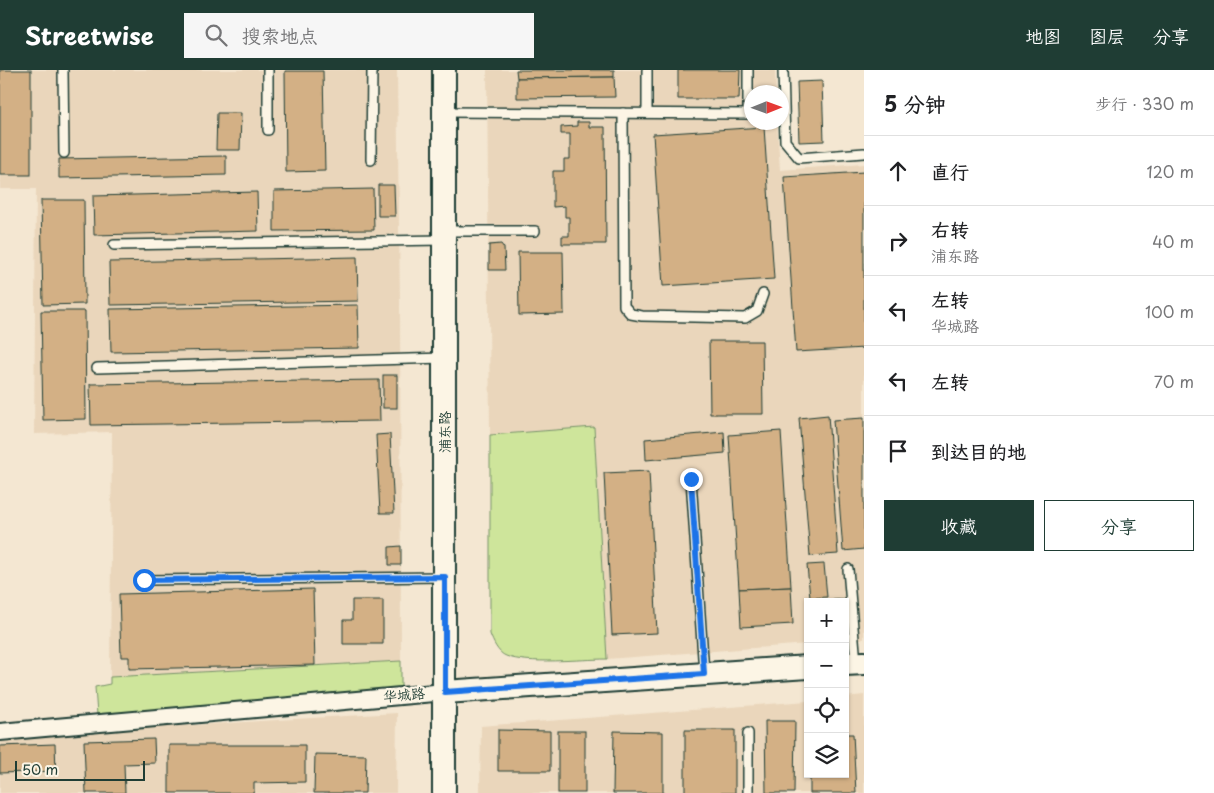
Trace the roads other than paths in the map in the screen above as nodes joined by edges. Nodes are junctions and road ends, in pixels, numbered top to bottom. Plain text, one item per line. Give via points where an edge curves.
1 (63, 70) edge
2 (268, 70) edge
3 (372, 70) edge
4 (444, 70) edge
5 (647, 70) edge
6 (748, 70) edge
7 (783, 70) edge
8 (444, 112) junction
9 (623, 113) junction
10 (647, 113) junction
11 (268, 130) dead end
12 (64, 153) dead end
13 (864, 153) edge
14 (371, 160) dead end
15 (535, 231) dead end
16 (444, 236) junction
17 (114, 245) dead end
18 (762, 294) dead end
19 (444, 358) junction
20 (97, 368) dead end
21 (691, 479) dead end
22 (848, 569) dead end
23 (445, 577) junction
24 (144, 580) dead end
25 (855, 663) edge
26 (804, 667) edge
27 (704, 674) junction
28 (445, 692) junction
29 (0, 732) edge
30 (748, 733) dead end
31 (444, 793) edge
32 (748, 793) edge

1 - 12 lane
2 - 11 lane
3 - 14 lane
4 - 8 street, 浦东路
5 - 10 lane
6 - 10 lane via 748,114
7 - 13 lane via 785,141 799,158
8 - 9 lane
8 - 16 street, 浦东路
9 - 10 lane
9 - 18 lane via 624,306 631,314 642,316 745,318 757,312
15 - 16 lane
16 - 17 lane
16 - 19 street, 浦东路
19 - 20 lane
19 - 23 street, 浦东路
21 - 27 lane
22 - 25 lane
23 - 24 lane
23 - 28 street, 浦东路
26 - 27 street, 华城路
27 - 28 street, 华城路
28 - 29 street, 华城路
28 - 31 street, 浦东路
30 - 32 lane

